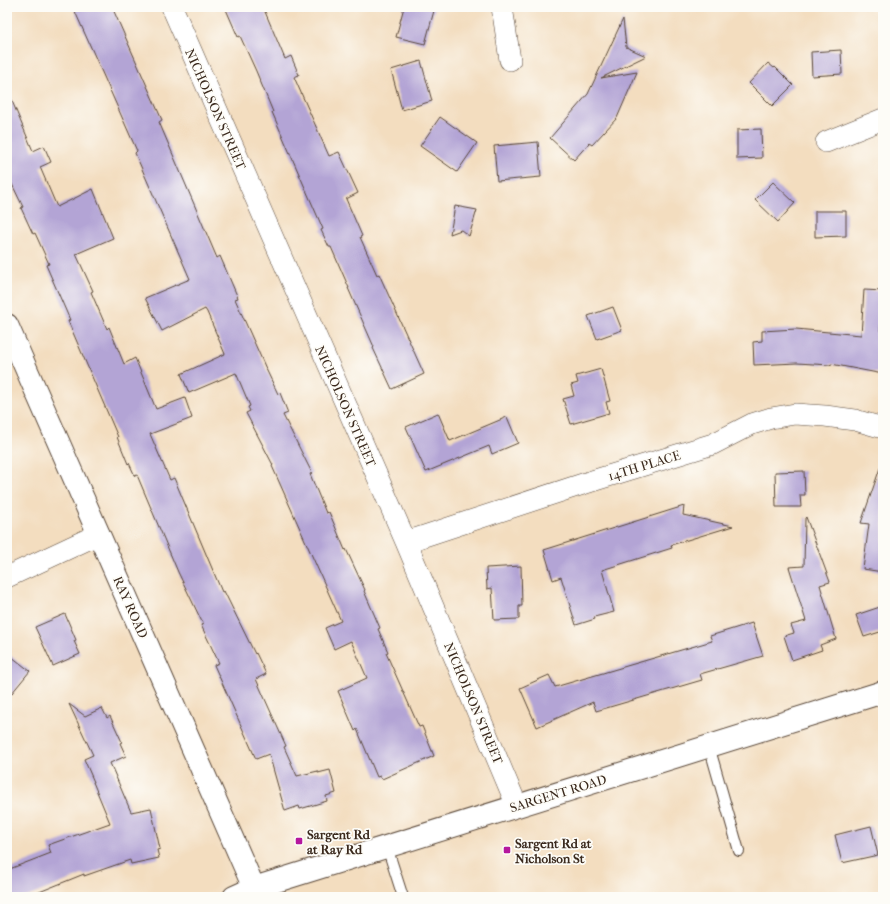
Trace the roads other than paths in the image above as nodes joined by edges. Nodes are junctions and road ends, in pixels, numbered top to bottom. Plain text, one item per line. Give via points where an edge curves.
1 (172, 7) edge
2 (502, 7) edge
3 (510, 60) dead end
4 (883, 119) edge
5 (826, 142) dead end
6 (7, 325) edge
7 (883, 428) edge
8 (99, 534) junction
9 (406, 542) junction
10 (7, 577) edge
11 (883, 692) edge
12 (709, 746) junction
13 (517, 806) junction
14 (387, 847) junction
15 (739, 851) dead end
16 (254, 888) junction
17 (234, 897) edge
18 (402, 897) edge

1 - 9 street, NICHOLSON STREET
2 - 3 street
4 - 5 street
6 - 8 main road, RAY ROAD
7 - 9 street, 14TH PLACE via 855,420 825,416 795,414 771,418 752,424 713,444
8 - 10 street
8 - 16 main road, RAY ROAD
9 - 13 street, NICHOLSON STREET
11 - 12 main road, SARGENT ROAD
12 - 13 main road, SARGENT ROAD
12 - 15 lane
13 - 14 main road, SARGENT ROAD
14 - 16 main road, SARGENT ROAD
14 - 18 lane
16 - 17 main road, SARGENT ROAD

